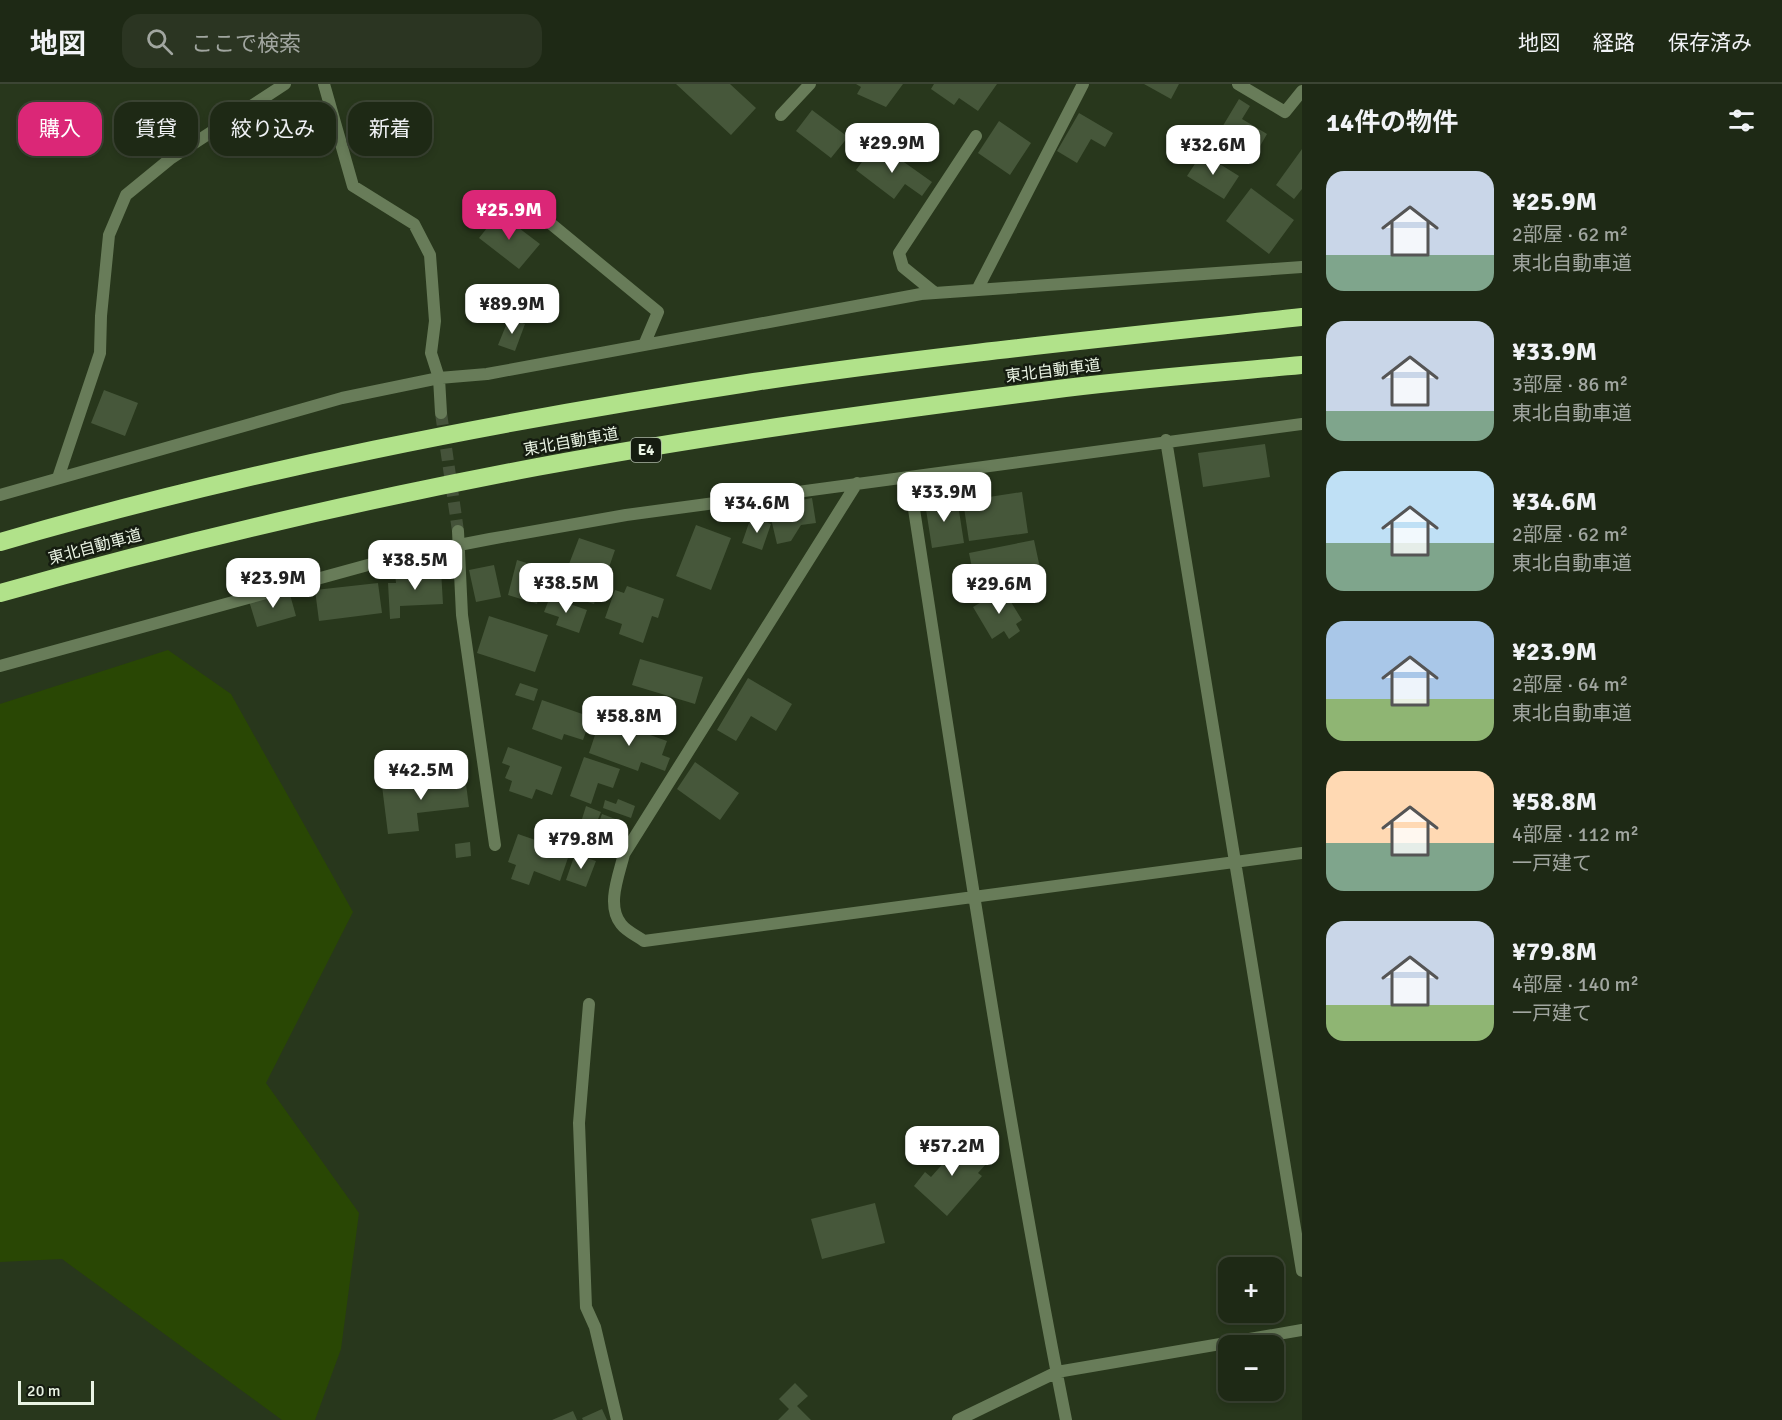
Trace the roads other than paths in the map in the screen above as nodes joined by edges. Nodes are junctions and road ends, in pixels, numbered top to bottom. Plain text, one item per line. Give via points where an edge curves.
1 (285, 84) edge
2 (324, 84) edge
3 (810, 84) edge
4 (1083, 84) edge
5 (1238, 84) edge
6 (1302, 91) edge
7 (781, 115) dead end
8 (976, 135) dead end
9 (533, 209) dead end
10 (1302, 267) edge
11 (977, 290) junction
12 (935, 293) junction
13 (1302, 317) edge
14 (644, 345) junction
15 (1302, 365) edge
16 (439, 378) junction
17 (441, 413) tunnel mouth
18 (1302, 424) edge
19 (1166, 440) junction
20 (909, 477) junction
21 (58, 478) junction
22 (856, 483) junction
23 (0, 495) edge
24 (458, 531) tunnel mouth
25 (0, 542) edge
26 (460, 545) junction
27 (0, 593) edge
28 (0, 666) edge
29 (495, 846) dead end
30 (1302, 853) edge
31 (1233, 862) junction
32 (974, 896) junction
33 (589, 1004) dead end
34 (1302, 1272) edge
35 (1302, 1330) edge
36 (1057, 1372) junction
37 (617, 1420) edge
38 (958, 1420) edge
39 (1066, 1420) edge

1 - 21 street via 170,159 126,195 110,235 100,353
2 - 16 street via 353,186 414,224 430,255 435,321 432,353
3 - 7 street
4 - 11 street
5 - 6 street via 1285,112
8 - 12 street via 898,253 903,267
9 - 14 street via 658,312
10 - 11 street
11 - 12 street
12 - 14 street
13 - 25 highway, 東北自動車道 via 757,382 530,419 316,462 89,516
14 - 16 street via 487,374
15 - 27 highway, 東北自動車道 / E4 via 1054,390 764,430 538,467 327,511
16 - 17 street
16 - 21 street via 342,398
18 - 19 street
19 - 20 street
19 - 31 street
20 - 22 street
20 - 32 street
21 - 23 street
22 - 26 street via 626,514
22 - 32 street via 624,854 614,910 621,925 645,941
24 - 26 street
26 - 28 street via 397,557
26 - 29 street via 462,615
30 - 31 street
31 - 32 street
31 - 34 street
32 - 36 street
33 - 37 street via 579,1123 586,1307 595,1327
35 - 36 street
36 - 38 street
36 - 39 street

